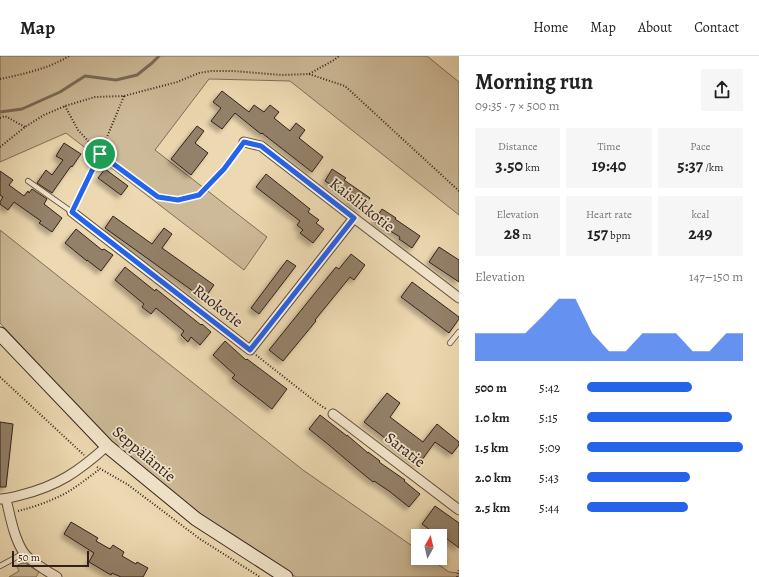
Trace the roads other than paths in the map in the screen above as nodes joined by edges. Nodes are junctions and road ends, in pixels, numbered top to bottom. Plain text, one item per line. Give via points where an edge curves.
1 (244, 142) road end
2 (28, 181) dead end
3 (72, 212) joint
4 (354, 218) junction
5 (459, 298) edge
6 (459, 332) edge
7 (0, 334) edge
8 (450, 343) dead end
9 (333, 414) road end
10 (107, 446) junction
11 (3, 499) edge
12 (459, 510) edge
13 (24, 553) junction
14 (0, 566) edge
15 (57, 577) edge
16 (286, 577) edge

1 - 4 street, Kaislikkotie via 261,146
2 - 3 lane
3 - 4 street, Ruokotie via 250,350
4 - 5 street, Kaislikkotie
6 - 8 lane
7 - 10 main road, Seppäläntie
9 - 12 street, Saratie
10 - 11 street via 58,483 28,494
10 - 16 main road, Seppäläntie via 196,519
11 - 13 street via 14,534
13 - 14 lane
13 - 15 street

